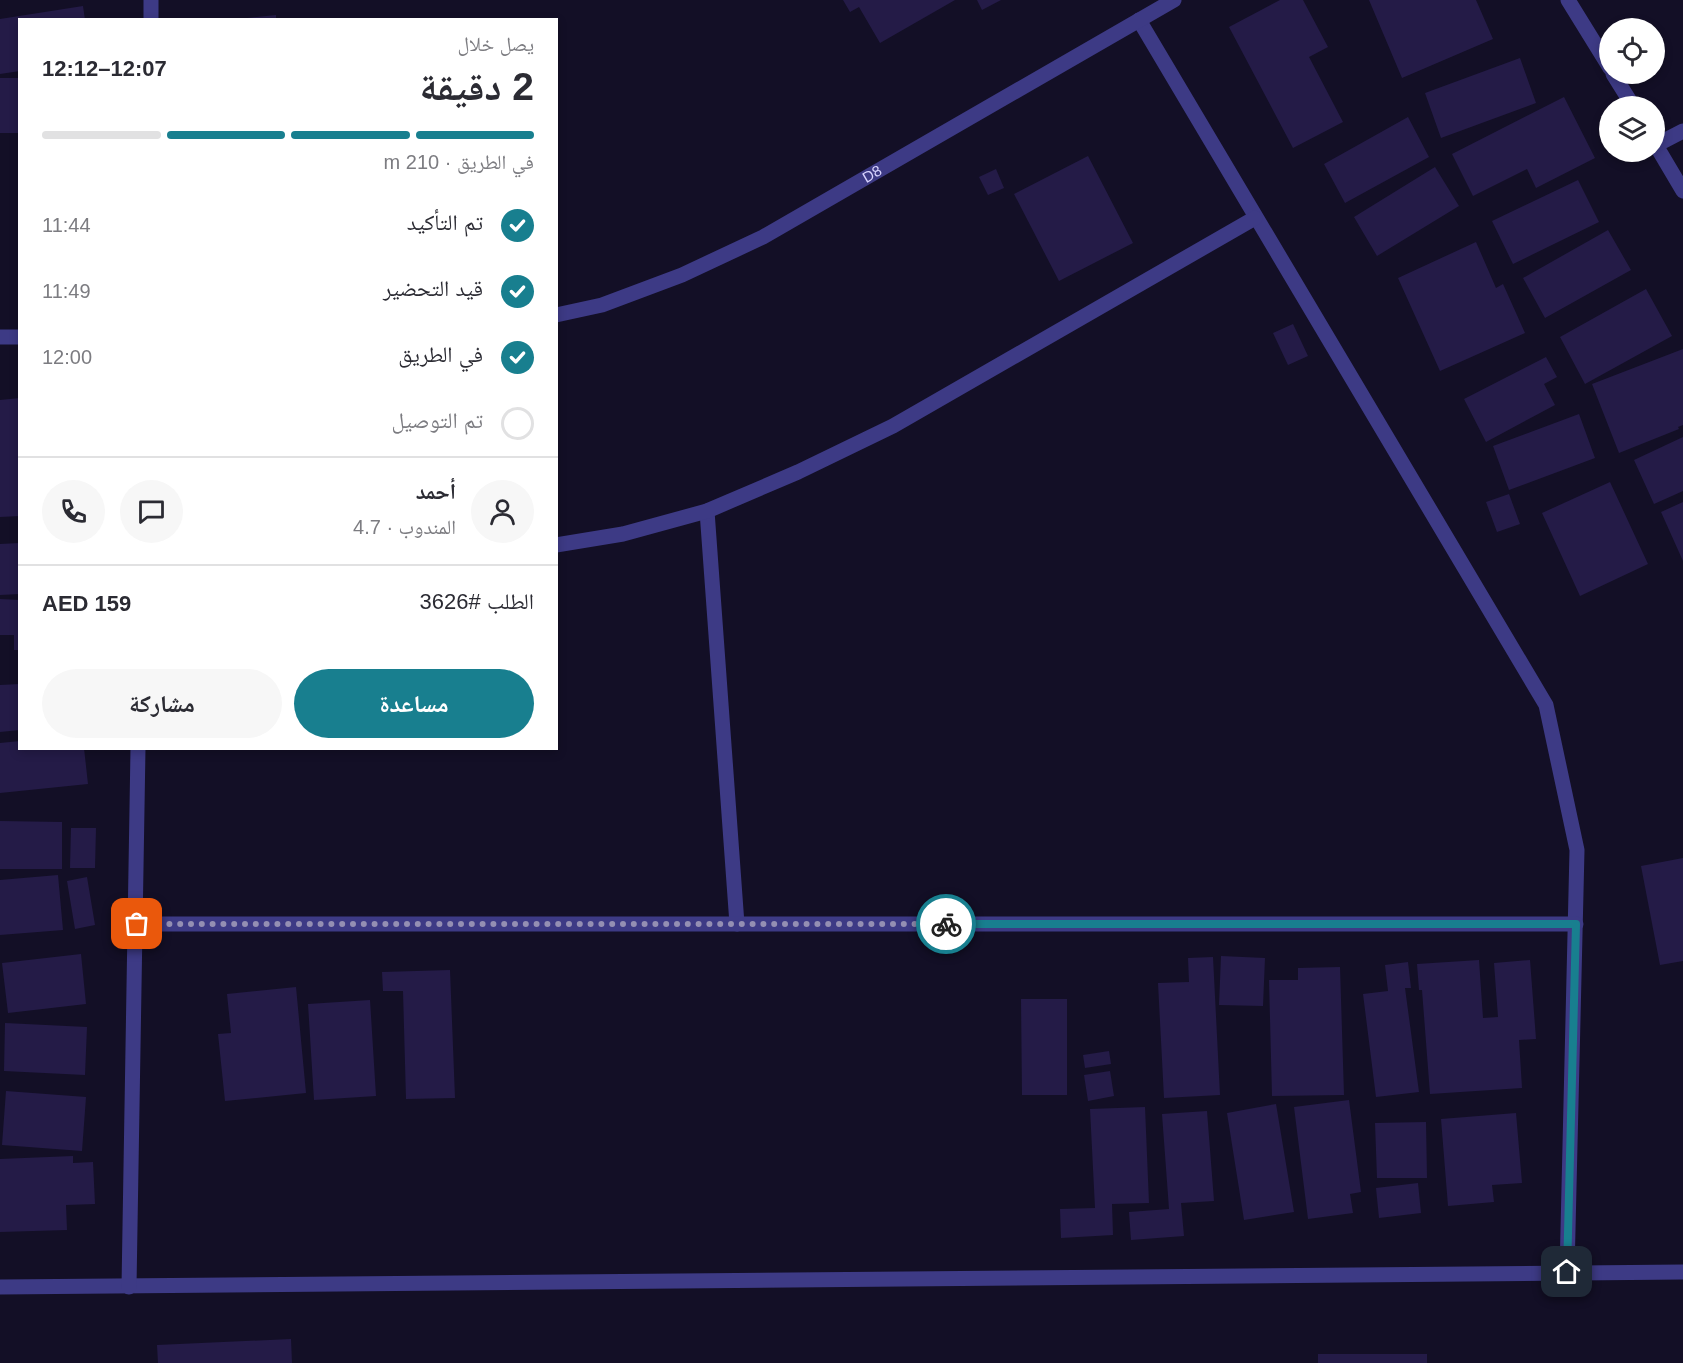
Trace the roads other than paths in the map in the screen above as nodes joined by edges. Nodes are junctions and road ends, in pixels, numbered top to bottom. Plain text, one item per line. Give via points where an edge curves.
1 (151, 0) edge
2 (1174, 0) edge
3 (1568, 0) edge
4 (151, 18) edge
5 (1139, 20) junction
6 (1599, 50) edge
7 (1683, 131) edge
8 (1665, 139) edge
9 (1665, 160) edge
10 (1683, 191) edge
11 (1255, 218) junction
12 (558, 315) edge
13 (0, 337) edge
14 (18, 337) edge
15 (707, 511) junction
16 (558, 545) edge
17 (138, 750) edge
18 (137, 924) junction
19 (737, 924) junction
20 (1576, 924) junction
21 (1567, 1272) junction
22 (1683, 1272) edge
23 (0, 1287) edge
24 (129, 1287) junction

1 - 4 street
2 - 5 street, D8
3 - 6 street
5 - 11 street
5 - 12 street, D8 via 763,237 682,275 602,305
7 - 8 street
9 - 10 street
11 - 15 street via 893,426
11 - 20 street via 1546,705 1577,850
13 - 14 street
15 - 16 street via 623,534
15 - 19 street
17 - 18 street
18 - 19 street
18 - 24 street
19 - 20 street
20 - 21 street
21 - 22 street
21 - 24 street
23 - 24 street

